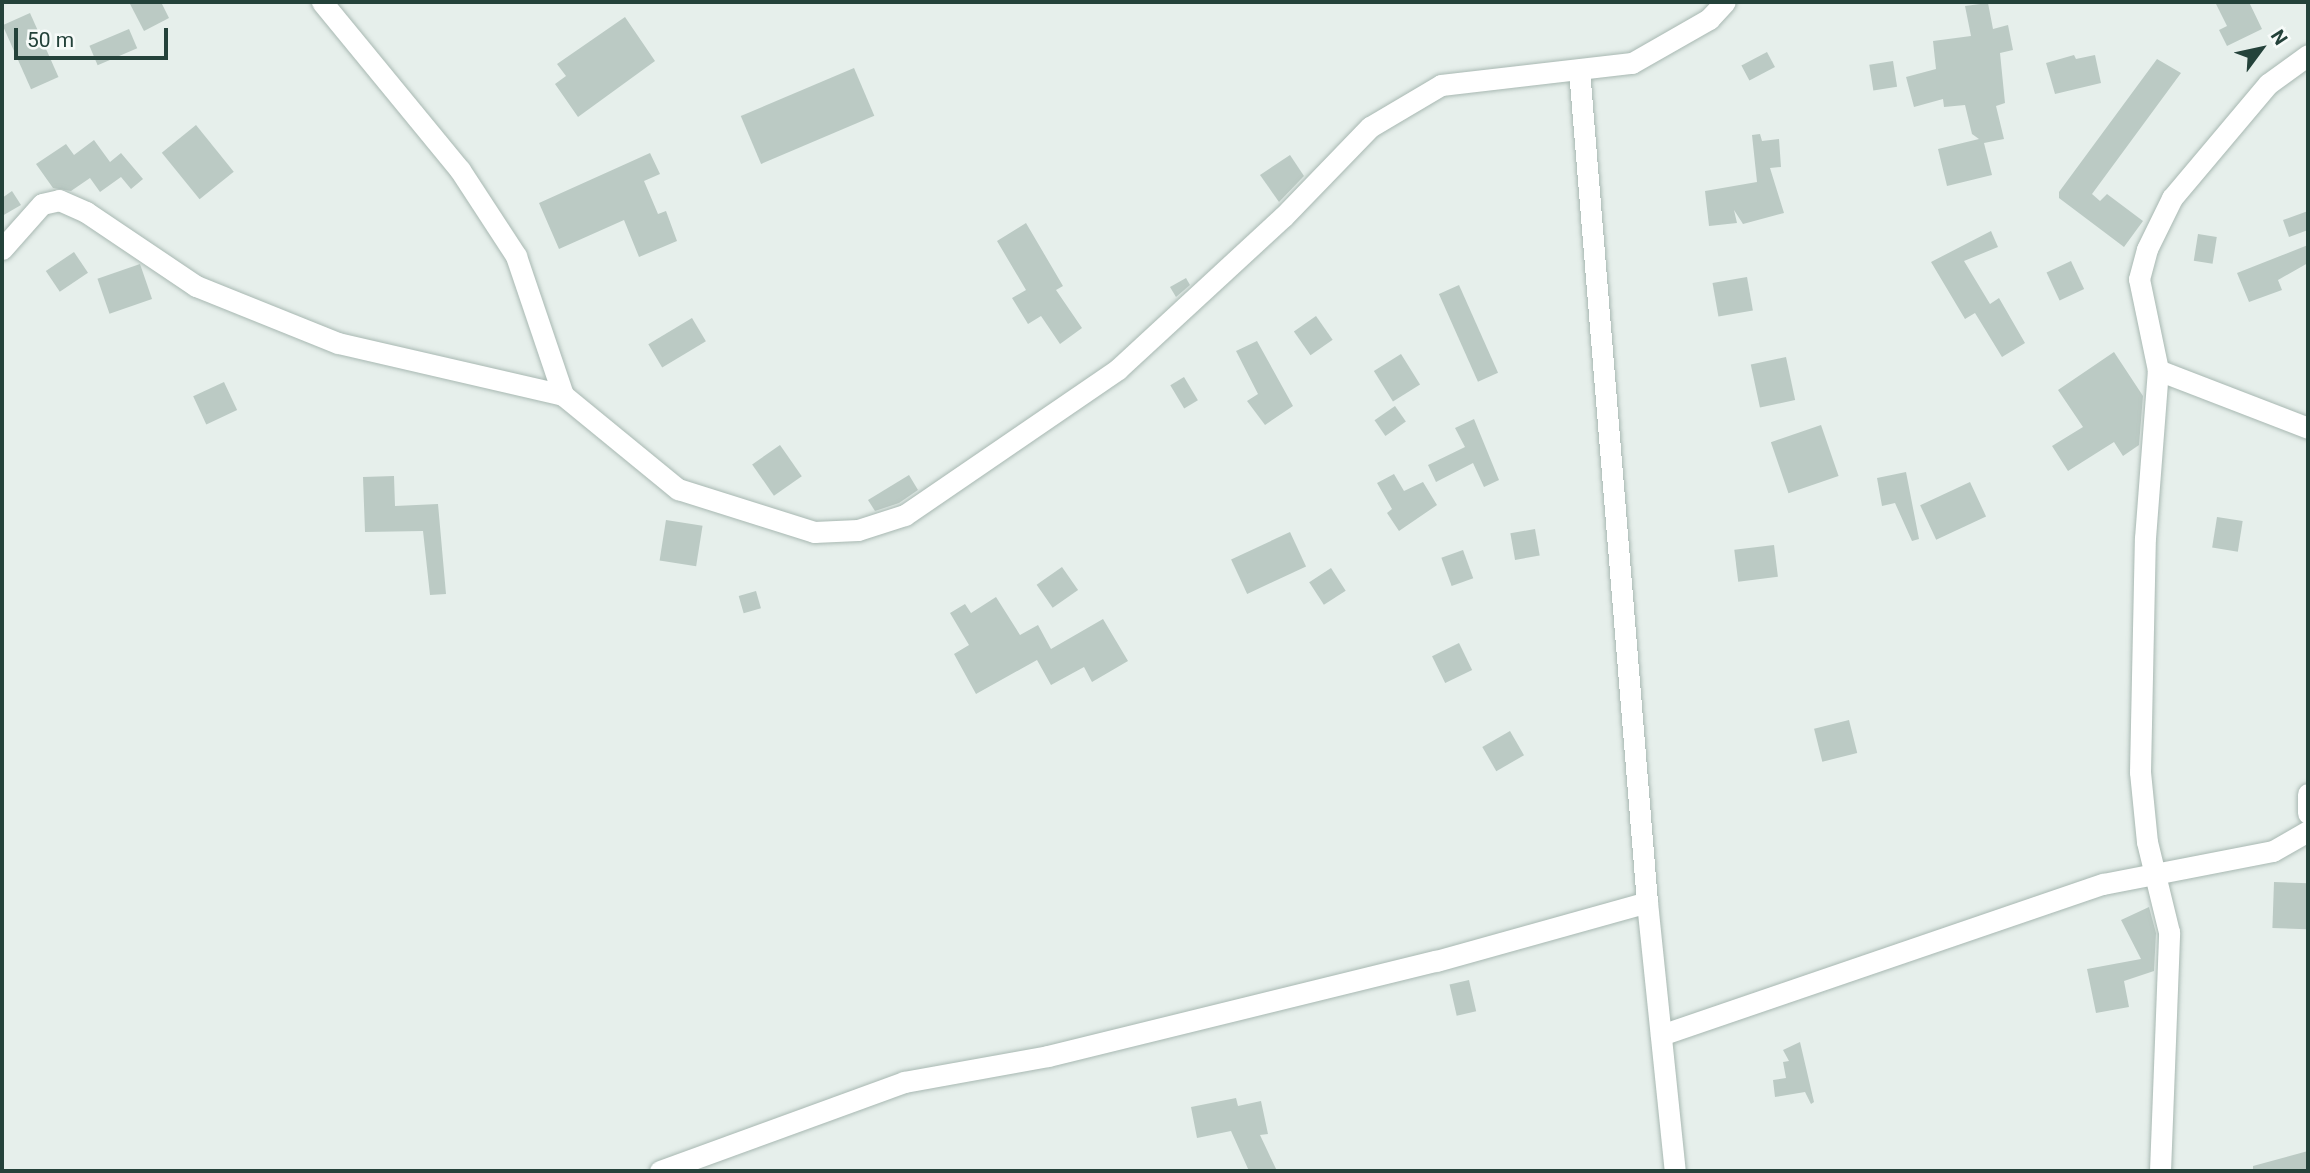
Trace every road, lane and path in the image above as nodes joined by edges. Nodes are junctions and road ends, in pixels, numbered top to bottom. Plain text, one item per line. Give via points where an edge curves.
1 (322, 2) edge
2 (1725, 2) edge
3 (2308, 55) edge
4 (1579, 70) junction
5 (2, 250) edge
6 (2158, 370) junction
7 (563, 395) junction
8 (2308, 428) edge
9 (2308, 794) edge
10 (2308, 813) edge
11 (2308, 831) edge
12 (2154, 875) junction
13 (1647, 902) junction
14 (1661, 1035) junction
15 (660, 1171) edge
16 (1675, 1171) edge
17 (2160, 1171) edge

1 - 7 street via 460,170 516,256
2 - 4 street via 1709,19 1632,62
3 - 6 street via 2268,84 2172,198 2147,249 2139,279
4 - 7 street via 1441,86 1370,127 1283,217 1118,369 905,515 858,530 814,532 678,489
4 - 13 street
5 - 7 street via 42,204 59,200 86,212 197,286 338,343
6 - 8 street
6 - 12 street via 2145,538 2140,772
9 - 10 street
11 - 12 street via 2273,851
12 - 14 street via 2090,888
12 - 17 street via 2169,932
13 - 14 street
13 - 15 street via 1436,961 1048,1056 904,1082
14 - 16 street

